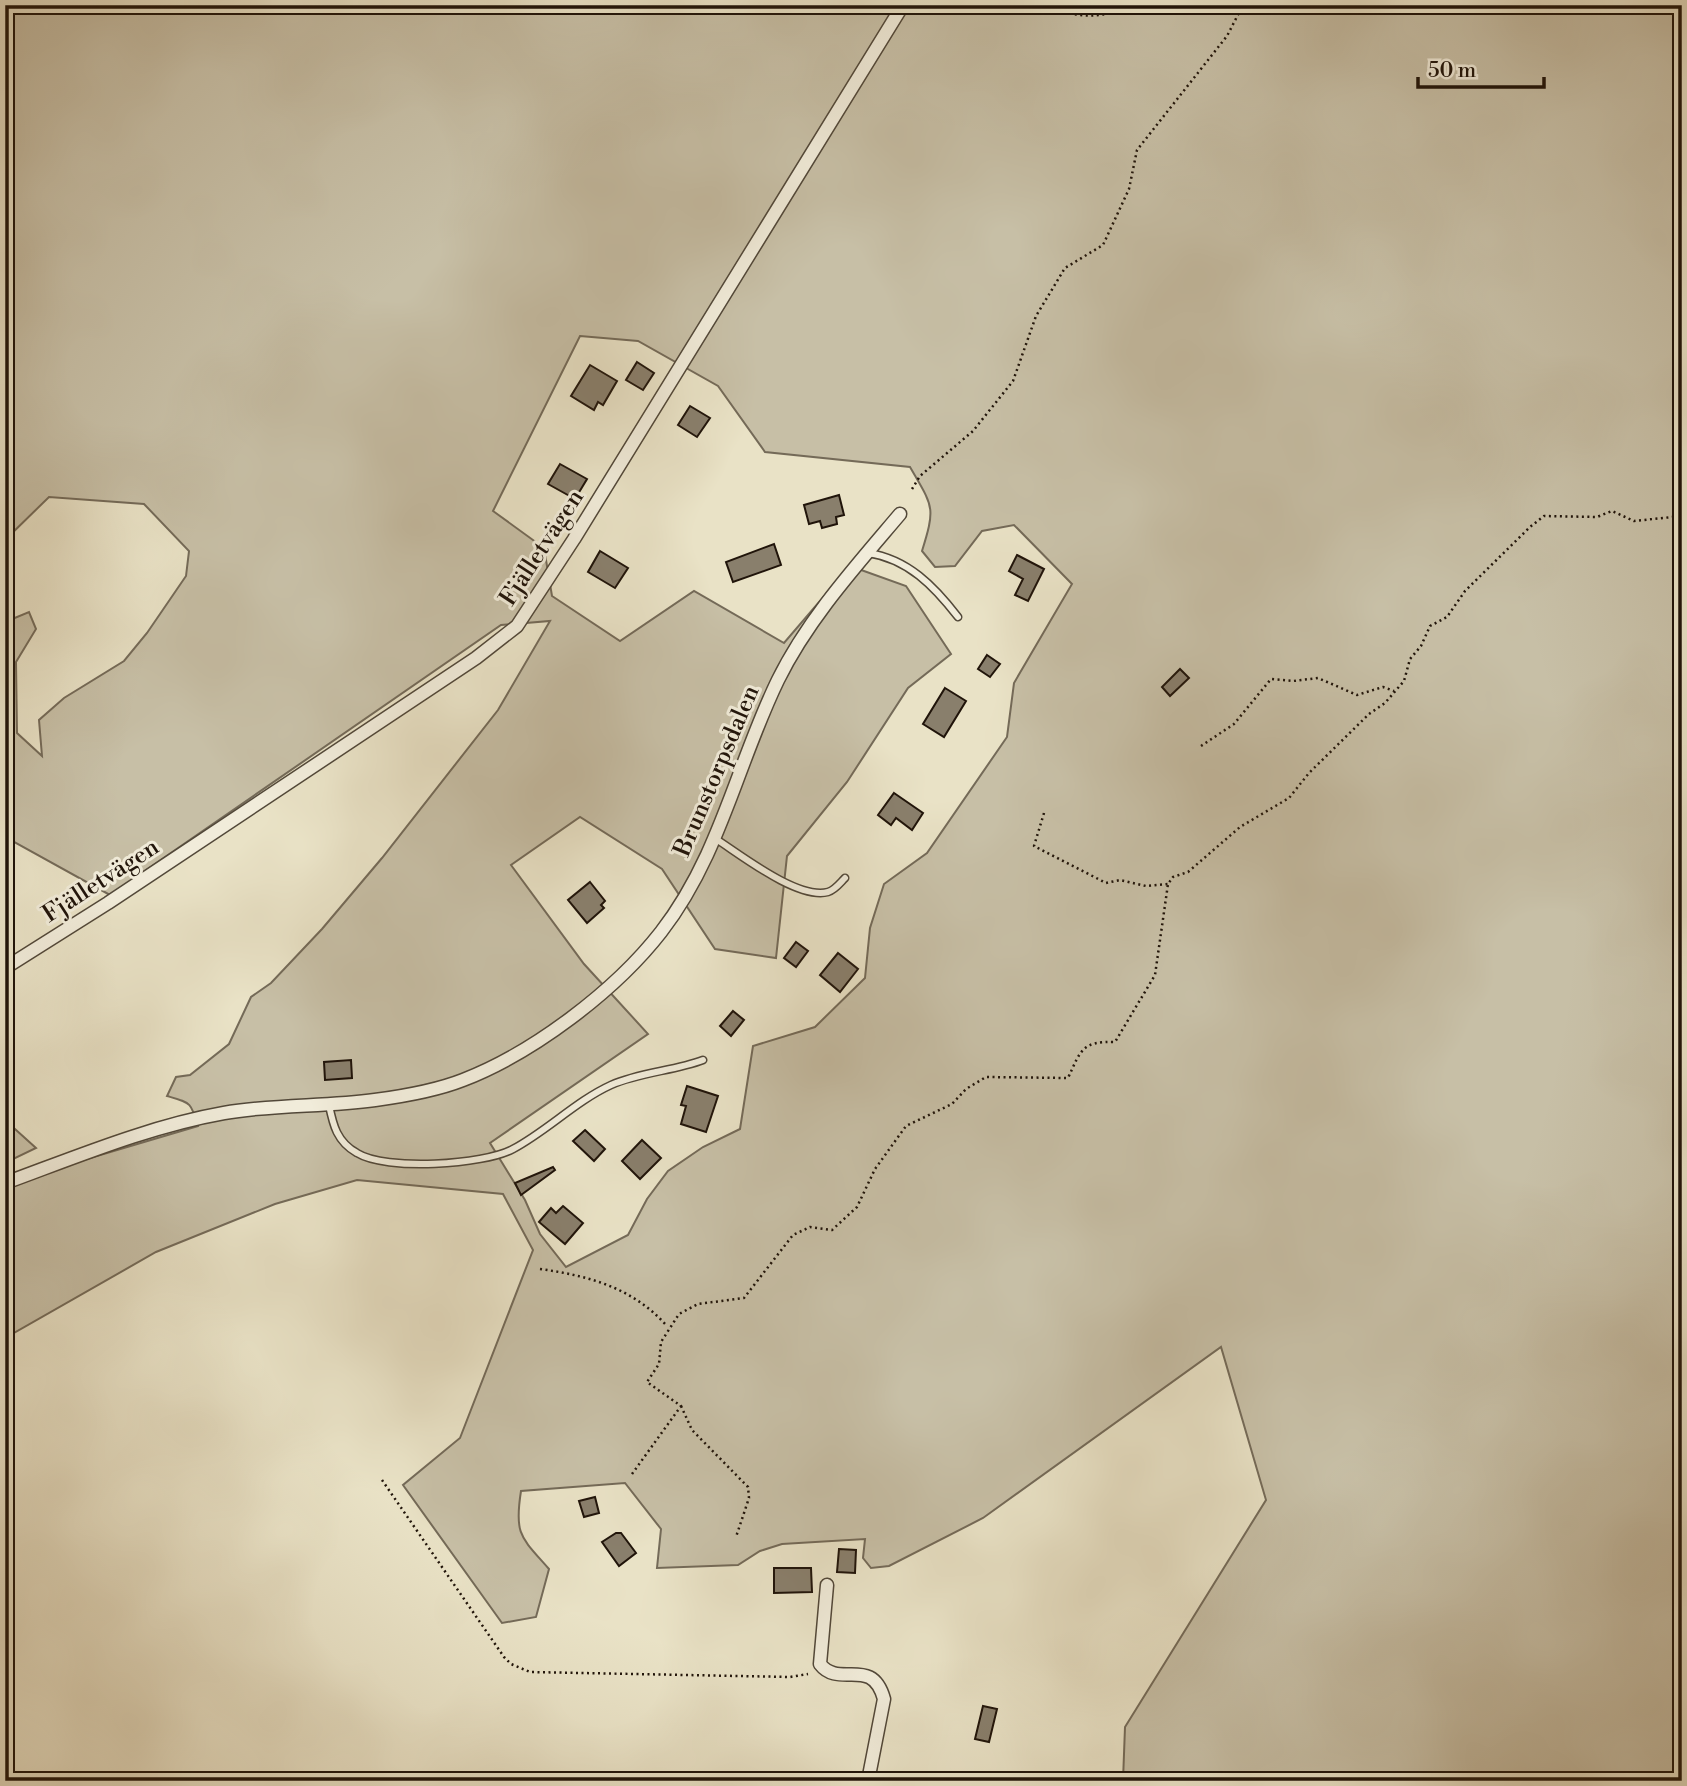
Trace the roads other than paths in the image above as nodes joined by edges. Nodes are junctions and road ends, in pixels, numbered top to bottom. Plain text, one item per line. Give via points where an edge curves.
1 (903, 5) edge
2 (900, 514) dead end
3 (868, 553) junction
4 (958, 617) dead end
5 (716, 839) junction
6 (845, 878) dead end
7 (5, 968) edge
8 (703, 1060) dead end
9 (329, 1105) junction
10 (5, 1183) edge
11 (827, 1585) dead end
12 (868, 1781) edge

1 - 7 street, Fjälletvägen via 517,626 476,658
2 - 3 street, Brunstorpsdalen
3 - 4 lane via 907,567 935,588
3 - 5 street, Brunstorpsdalen via 836,590 778,680
5 - 6 lane via 812,893 830,892
5 - 9 street, Brunstorpsdalen via 661,933 616,980 546,1035 465,1079 426,1092
8 - 9 lane via 610,1085 515,1148 475,1159 421,1163 369,1158 342,1141
9 - 10 street, Brunstorpsdalen via 252,1108 192,1119
11 - 12 street via 820,1664 825,1671 873,1678 884,1699

